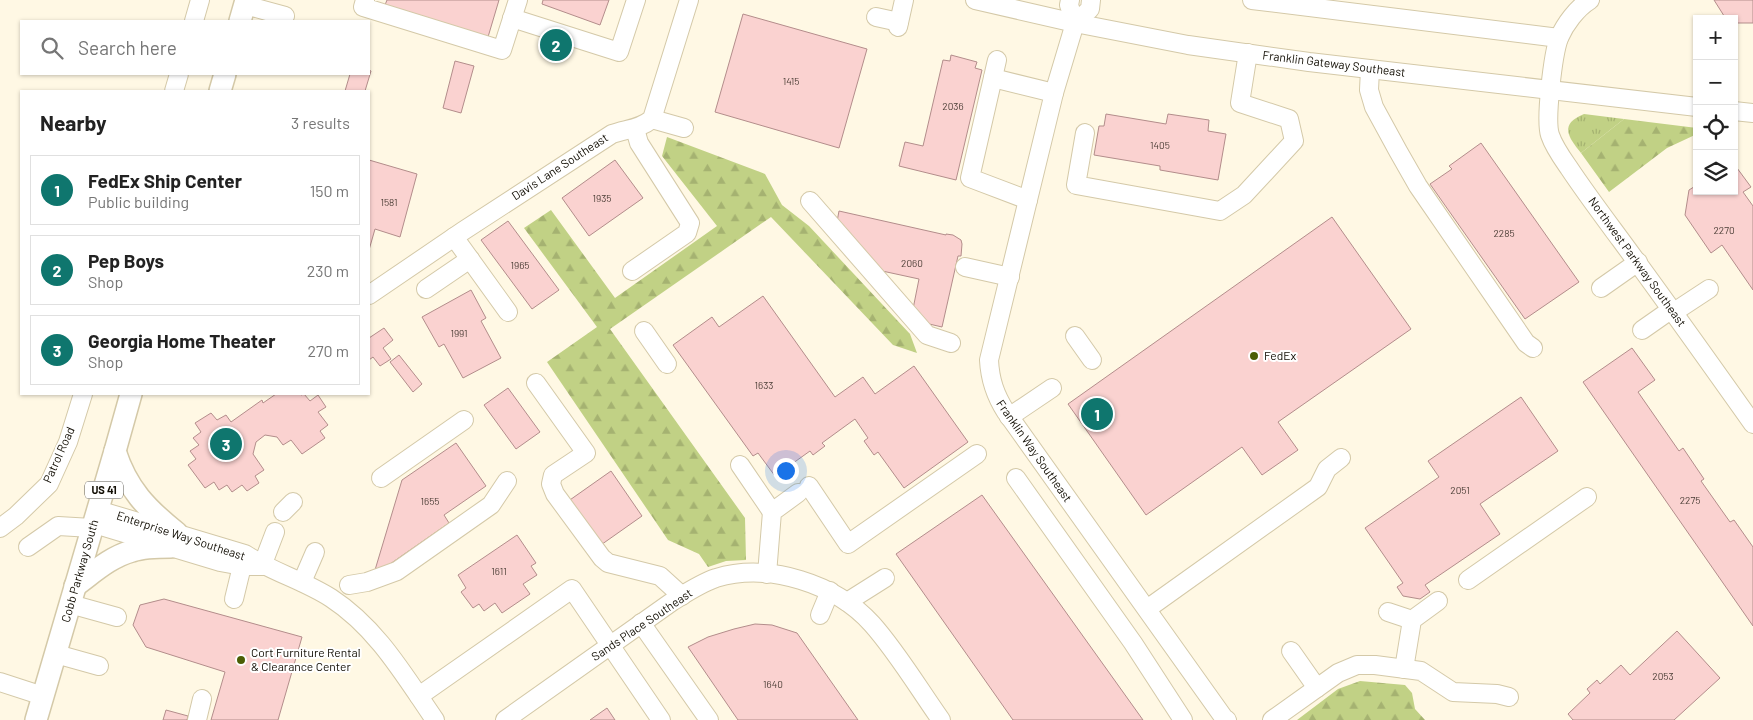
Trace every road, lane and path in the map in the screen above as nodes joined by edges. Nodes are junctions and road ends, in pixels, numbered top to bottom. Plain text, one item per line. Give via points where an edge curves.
1 (200, 0) edge
2 (365, 0) edge
3 (518, 0) edge
4 (636, 0) edge
5 (689, 0) edge
6 (904, 0) edge
7 (975, 0) edge
8 (1033, 0) edge
9 (1070, 0) edge
10 (1091, 0) edge
11 (1252, 0) edge
12 (1587, 1) edge
13 (244, 9) edge
14 (1015, 10) junction
15 (285, 16) dead end
16 (876, 17) dead end
17 (512, 18) junction
18 (194, 20) edge
19 (1075, 23) junction
20 (1559, 38) junction
21 (1248, 53) junction
22 (997, 60) dead end
23 (1370, 69) junction
24 (179, 75) edge
25 (225, 75) edge
26 (993, 78) junction
27 (174, 90) edge
28 (220, 90) edge
29 (1551, 90) junction
30 (1054, 93) junction
31 (1693, 107) edge
32 (1738, 111) edge
33 (1753, 113) edge
34 (652, 119) junction
35 (684, 128) dead end
36 (635, 129) junction
37 (1085, 133) dead end
38 (1028, 200) junction
39 (810, 201) dead end
40 (454, 237) junction
41 (470, 259) junction
42 (1638, 262) junction
43 (632, 271) dead end
44 (966, 272) dead end
45 (1010, 277) junction
46 (377, 282) edge
47 (1599, 287) dead end
48 (426, 289) dead end
49 (1708, 289) dead end
50 (370, 293) edge
51 (1673, 311) junction
52 (508, 312) dead end
53 (1642, 330) dead end
54 (644, 331) dead end
55 (1075, 336) dead end
56 (951, 343) dead end
57 (1533, 348) dead end
58 (1092, 360) dead end
59 (667, 364) dead end
60 (536, 383) dead end
61 (1052, 388) dead end
62 (83, 395) edge
63 (131, 395) edge
64 (1009, 417) junction
65 (464, 420) dead end
66 (1753, 424) edge
67 (116, 451) junction
68 (977, 454) dead end
69 (1341, 458) dead end
70 (740, 465) dead end
71 (381, 478) dead end
72 (1016, 478) dead end
73 (507, 481) dead end
74 (1587, 497) dead end
75 (772, 512) junction
76 (95, 520) junction
77 (0, 528) edge
78 (275, 532) dead end
79 (174, 540) junction
80 (28, 547) dead end
81 (315, 552) dead end
82 (242, 566) junction
83 (262, 566) junction
84 (768, 574) junction
85 (885, 578) dead end
86 (1468, 580) dead end
87 (302, 582) junction
88 (830, 592) junction
89 (73, 595) junction
90 (682, 596) junction
91 (234, 599) dead end
92 (1438, 601) dead end
93 (847, 602) junction
94 (340, 605) junction
95 (1147, 609) junction
96 (1388, 612) dead end
97 (820, 615) dead end
98 (117, 617) dead end
99 (1412, 620) junction
100 (641, 623) junction
101 (610, 646) junction
102 (1290, 651) dead end
103 (56, 654) junction
104 (99, 666) dead end
105 (1404, 669) junction
106 (0, 682) edge
107 (1317, 688) junction
108 (43, 696) junction
109 (419, 696) junction
110 (1509, 697) dead end
111 (202, 699) dead end
112 (36, 720) edge
113 (196, 720) edge
114 (435, 720) edge
115 (505, 720) edge
116 (660, 720) edge
117 (708, 720) edge
118 (942, 720) edge
119 (1183, 720) edge
120 (1227, 720) edge
121 (1272, 720) edge

1 - 18 street
2 - 17 street via 363,7 502,50
3 - 17 street
4 - 17 street via 619,52
5 - 34 street
6 - 16 street via 898,25
7 - 14 street, Franklin Gateway Southeast
8 - 14 street
9 - 19 street
10 - 19 street via 1090,10
11 - 20 street
12 - 20 street
13 - 15 street
14 - 19 street, Franklin Gateway Southeast
19 - 21 street, Franklin Gateway Southeast
19 - 30 street, Franklin Way Southeast
20 - 29 street, Northwest Parkway Southeast
21 - 23 street, Franklin Gateway Southeast
21 - 37 street via 1240,103 1289,119 1294,141 1244,195 1220,211 1076,185
22 - 26 street
23 - 29 street, Franklin Gateway Southeast
23 - 57 street via 1369,90 1374,107 1418,186 1526,343
24 - 27 street
25 - 28 main road
26 - 30 street
26 - 38 street via 970,178
29 - 31 street, Franklin Gateway Southeast
29 - 42 street, Northwest Parkway Southeast via 1548,123 1556,148
30 - 38 street, Franklin Way Southeast
32 - 33 street
34 - 35 street
34 - 36 street, Davis Lane Southeast
36 - 40 street, Davis Lane Southeast via 612,134
36 - 43 street via 639,143 690,223 687,233
38 - 45 street, Franklin Way Southeast
39 - 56 street via 927,335
40 - 41 street
40 - 46 street, Davis Lane Southeast
41 - 48 street
41 - 52 street
42 - 47 street
42 - 51 street, Northwest Parkway Southeast
44 - 45 street
45 - 64 street, Franklin Way Southeast via 989,360 997,399
46 - 50 street, Davis Lane Southeast
49 - 51 street
51 - 53 street
51 - 66 street, Northwest Parkway Southeast
54 - 59 street
55 - 58 street
60 - 90 street via 586,453 553,475 551,484 555,494 608,563 660,576
61 - 64 street
62 - 77 street, Patrol Road via 68,442 48,484
63 - 67 main road, Cobb Parkway South / US 41
64 - 95 street, Franklin Way Southeast
65 - 71 street
67 - 76 main road, Cobb Parkway South / US 41
67 - 79 main road via 136,494
68 - 75 street via 888,509 848,544 804,489
69 - 95 street via 1327,469 1318,487
70 - 75 street
72 - 119 street via 1133,643
73 - 94 street via 491,505 398,571 367,582 352,580
74 - 86 street
75 - 84 street
76 - 79 street, Enterprise Way Southeast
76 - 80 street, Enterprise Way Southeast via 58,526
76 - 89 main road, Cobb Parkway South / US 41
78 - 83 street
79 - 82 street, Enterprise Way Southeast via 220,562
79 - 83 street, Enterprise Way Southeast via 245,554
79 - 89 main road via 121,555 98,569
81 - 87 street
82 - 83 street, Enterprise Way Southeast
82 - 91 street
83 - 87 street, Enterprise Way Southeast
84 - 88 street, Sands Place Southeast via 782,575
84 - 90 street, Sands Place Southeast via 716,578
85 - 93 street
87 - 94 street, Enterprise Way Southeast
88 - 93 street, Sands Place Southeast
88 - 97 street
89 - 98 street
89 - 103 main road, Cobb Parkway South / US 41
90 - 100 street, Sands Place Southeast
92 - 99 street
93 - 118 street, Sands Place Southeast via 873,625
94 - 109 street, Enterprise Way Southeast via 373,633
95 - 120 street, Franklin Way Southeast
96 - 99 street
99 - 105 street
100 - 101 street, Sands Place Southeast
100 - 117 street
101 - 109 street via 572,589
101 - 115 street, Sands Place Southeast
101 - 116 street
102 - 107 street
103 - 104 street
103 - 108 main road, Cobb Parkway South / US 41
105 - 107 street via 1375,664 1357,666 1338,673
105 - 110 street via 1421,671 1453,692
106 - 108 street
107 - 121 street
108 - 112 main road, Cobb Parkway South / US 41
109 - 114 street, Enterprise Way Southeast
111 - 113 street

